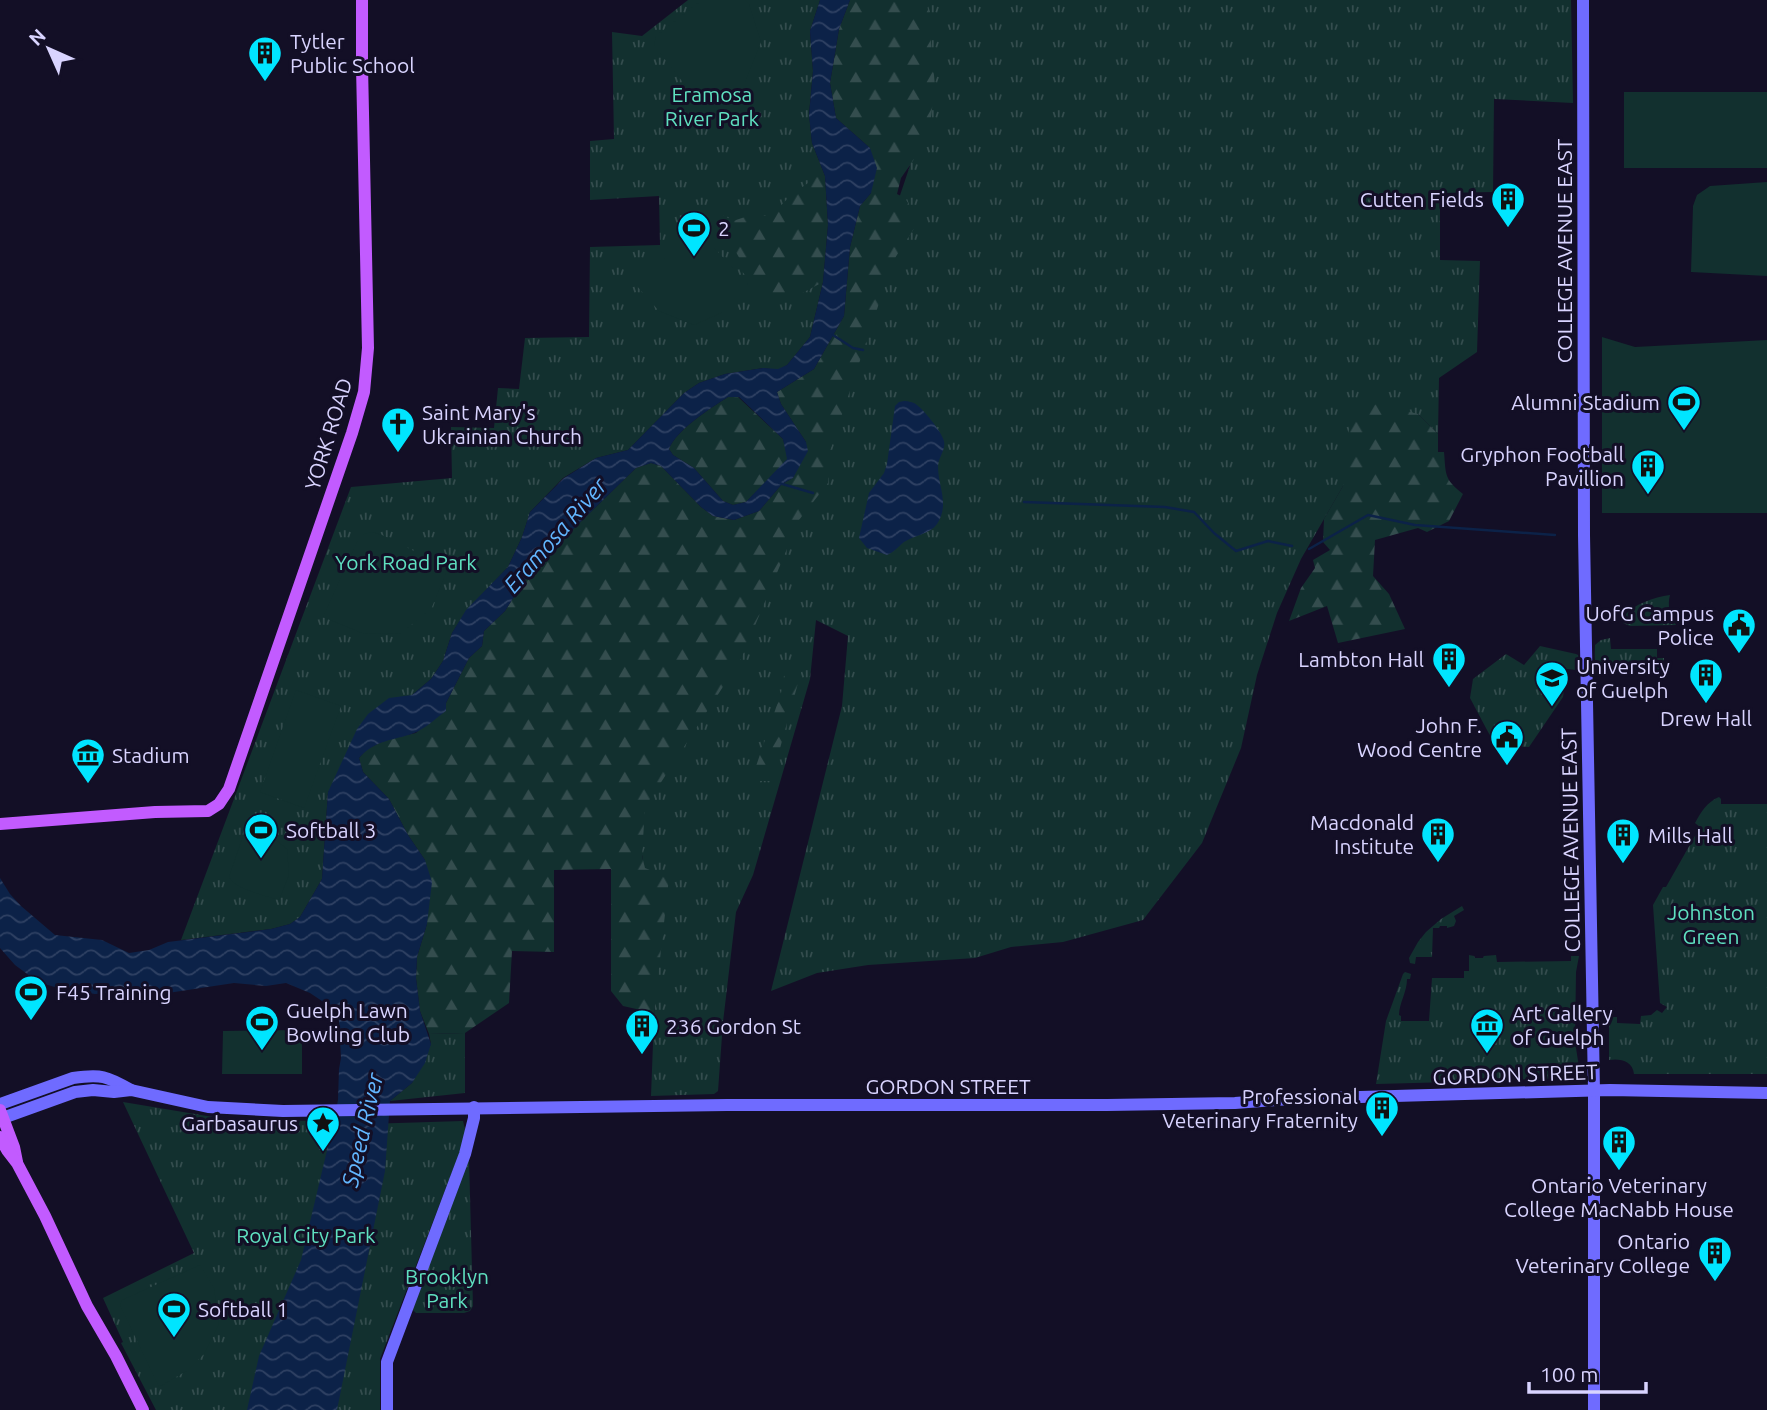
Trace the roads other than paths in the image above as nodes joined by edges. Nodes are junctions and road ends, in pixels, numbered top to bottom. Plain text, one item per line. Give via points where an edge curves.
1 (362, 0) edge
2 (1583, 0) edge
3 (0, 824) edge
4 (1594, 1091) junction
5 (1767, 1093) edge
6 (474, 1108) junction
7 (1, 1113) edge
8 (0, 1136) edge
9 (17, 1163) junction
10 (143, 1410) edge
11 (387, 1410) edge
12 (1594, 1410) edge

1 - 3 main road, YORK ROAD via 368,335 364,392 229,789 208,811
2 - 4 main road, COLLEGE AVENUE EAST via 1584,535
4 - 5 main road, GORDON STREET
4 - 6 main road, GORDON STREET via 1107,1105
4 - 12 main road, COLLEGE AVENUE EAST
6 - 7 main road, GORDON STREET via 283,1111 208,1107 131,1090 85,1090
6 - 11 main road via 466,1154 387,1362
7 - 9 main road
8 - 9 main road
9 - 10 main road

